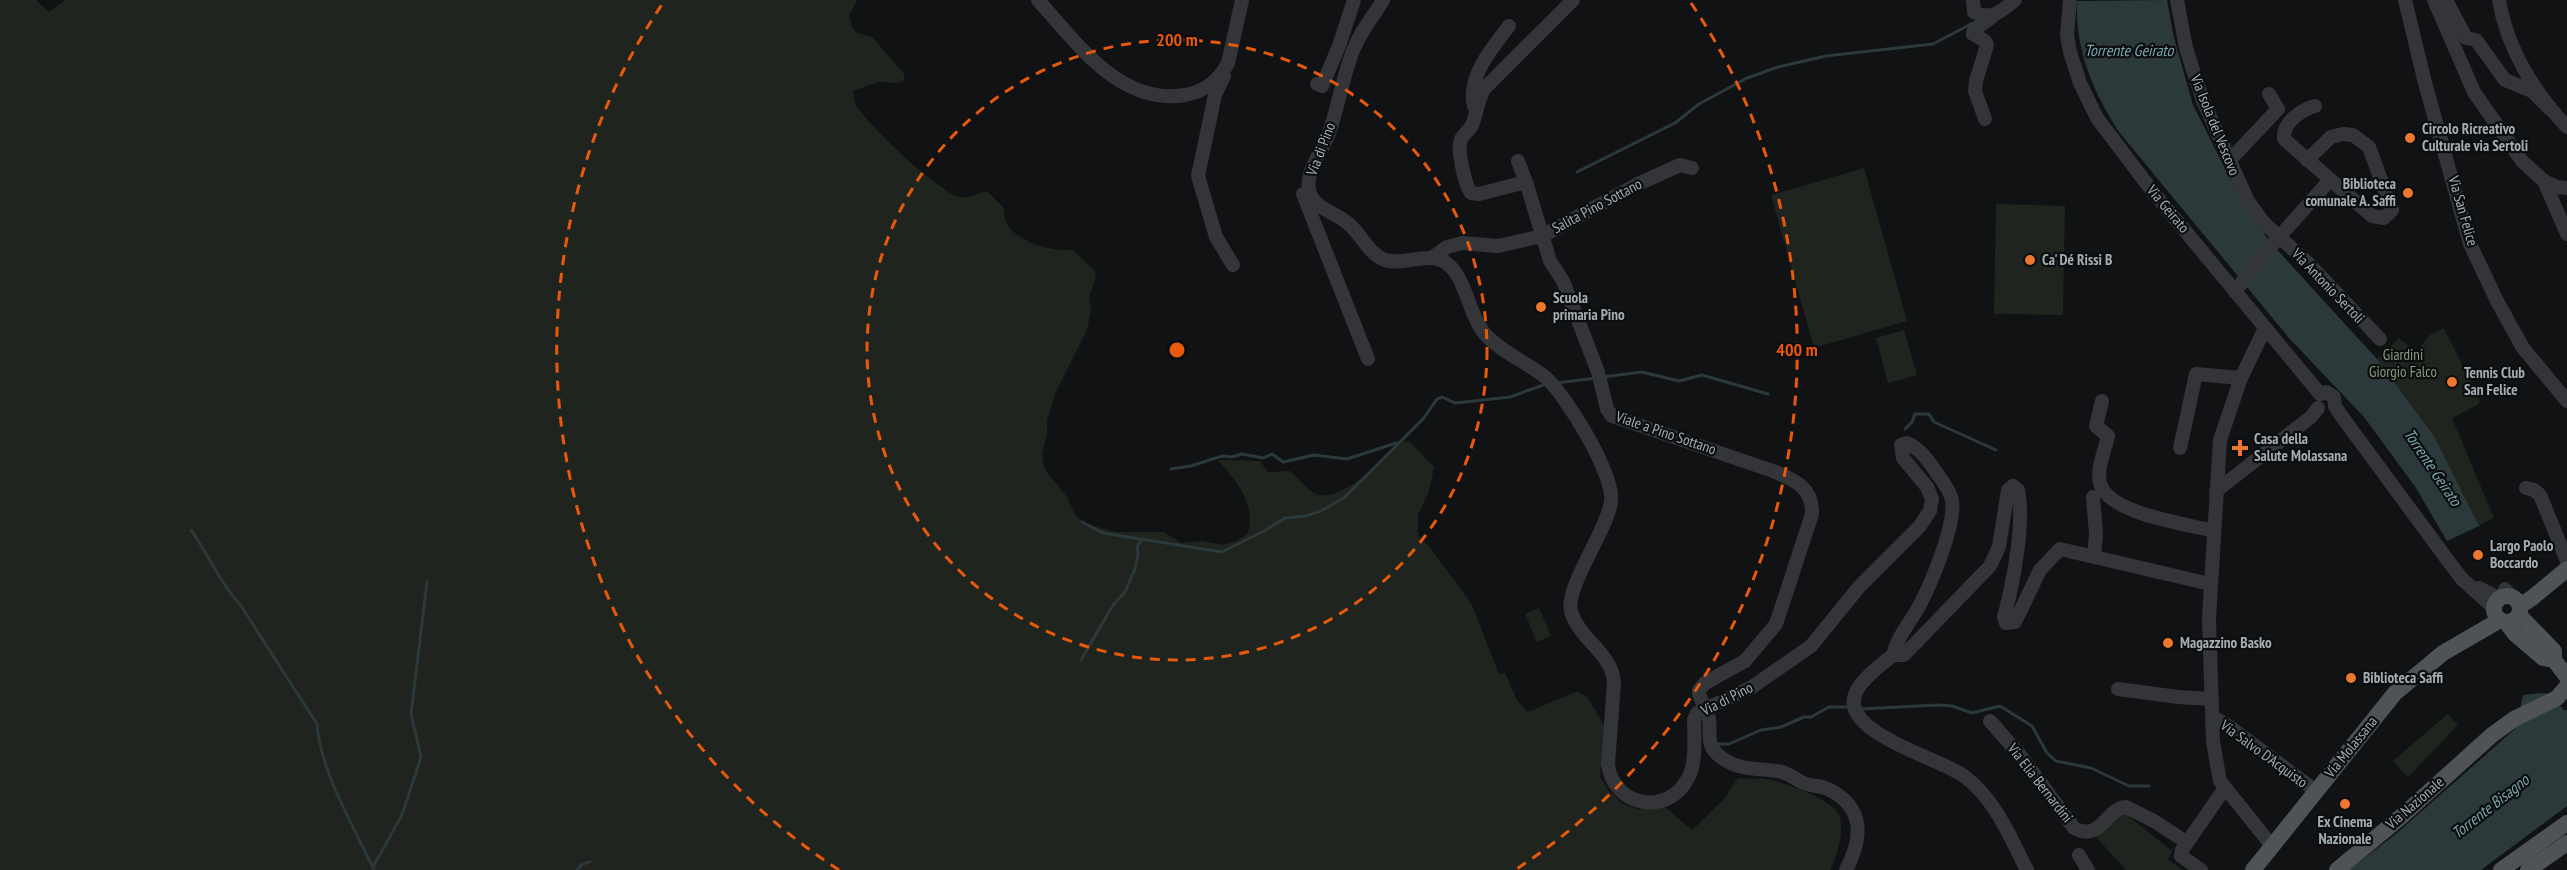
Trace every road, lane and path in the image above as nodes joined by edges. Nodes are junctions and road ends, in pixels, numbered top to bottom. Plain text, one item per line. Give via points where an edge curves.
1 (1038, 0) edge
2 (1242, 0) edge
3 (1354, 0) edge
4 (1383, 0) edge
5 (1573, 0) edge
6 (1972, 0) edge
7 (2015, 0) edge
8 (2070, 0) edge
9 (2177, 0) edge
10 (2406, 0) edge
11 (2434, 0) edge
12 (2446, 0) edge
13 (2499, 0) edge
14 (1993, 16) junction
15 (1509, 26) dead end
16 (1223, 71) junction
17 (1317, 84) dead end
18 (2270, 94) dead end
19 (2315, 106) dead end
20 (2550, 109) junction
21 (1476, 111) junction
22 (1985, 119) dead end
23 (2567, 127) edge
24 (2307, 160) junction
25 (1518, 161) dead end
26 (2229, 161) junction
27 (1316, 162) junction
28 (1692, 168) dead end
29 (2330, 180) junction
30 (1527, 185) junction
31 (2559, 188) edge
32 (2567, 234) edge
33 (1542, 236) junction
34 (2278, 237) junction
35 (1432, 258) junction
36 (1233, 265) dead end
37 (2235, 292) junction
38 (2265, 328) junction
39 (2380, 339) dead end
40 (1368, 359) dead end
41 (2241, 378) junction
42 (2320, 394) junction
43 (2102, 401) dead end
44 (2567, 401) edge
45 (2335, 406) junction
46 (2318, 408) junction
47 (2180, 448) dead end
48 (2526, 488) dead end
49 (2216, 491) junction
50 (2093, 496) dead end
51 (2214, 531) junction
52 (2094, 557) junction
53 (2567, 561) edge
54 (2567, 568) edge
55 (2210, 584) junction
56 (2506, 606) junction
57 (1893, 655) junction
58 (2567, 677) edge
59 (2567, 686) edge
60 (2118, 689) dead end
61 (2210, 699) junction
62 (2567, 700) edge
63 (1705, 708) junction
64 (2213, 717) junction
65 (1990, 721) dead end
66 (2492, 735) junction
67 (2225, 788) junction
68 (2316, 791) junction
69 (2567, 823) edge
70 (2186, 842) junction
71 (2567, 843) edge
72 (2272, 846) junction
73 (2567, 854) edge
74 (2079, 855) dead end
75 (2531, 868) edge
76 (1846, 870) edge
77 (2027, 870) edge
78 (2088, 870) edge
79 (2201, 870) edge
80 (2253, 870) edge
81 (2337, 870) edge
82 (2501, 870) edge

1 - 16 street via 1090,58 1114,77 1149,95 1194,93 1210,85
2 - 16 street
3 - 17 street via 1327,76 1322,86
4 - 27 street, Via di Pino via 1354,47 1329,134
5 - 21 street via 1485,89
6 - 14 street via 1974,12
7 - 14 street
8 - 37 street, Via Geirato via 2070,52 2097,118
9 - 26 street, Via Isola del Vescovo via 2194,75
10 - 44 street, Via San Felice via 2470,244 2523,348
11 - 31 street via 2474,92 2522,160
12 - 20 street via 2466,38 2476,40 2505,80 2532,91
13 - 20 street via 2504,26 2517,57
14 - 22 street via 1973,34 1987,45 1975,91
15 - 21 street via 1481,66 1472,98
16 - 36 street via 1198,176 1216,237
18 - 26 street via 2278,109
19 - 24 street via 2284,128 2283,135
20 - 23 street
21 - 30 street via 1471,128 1459,144 1466,187 1479,194
24 - 29 street
24 - 29 street via 2331,137 2353,135 2369,147 2392,210 2384,219 2376,219
25 - 30 street, Viale a Pino Sottano
26 - 34 street, Via Isola del Vescovo via 2248,201
27 - 35 street, Via di Pino via 1309,177 1310,195 1318,205 1350,225 1374,253 1393,261
27 - 40 street via 1305,166 1301,185
28 - 33 street, Salita Pino Sottano via 1680,165 1638,184
29 - 34 street, Via Antonio Sertoli
30 - 33 street, Viale a Pino Sottano
31 - 32 street
33 - 35 street, Salita Pino Sottano via 1498,246 1462,243 1447,247
33 - 63 street, Viale a Pino Sottano via 1550,261 1563,281 1612,416 1773,471 1797,481 1809,496 1812,514 1776,624 1745,661 1699,690
34 - 37 street
34 - 39 street, Via Antonio Sertoli
35 - 63 street, Via di Pino via 1446,263 1455,273 1485,334 1544,376 1562,396 1608,478 1612,499 1606,522 1573,590 1570,609 1577,625 1607,659 1613,672 1608,764 1617,789 1630,799 1647,802 1665,799 1683,787 1692,770 1694,717
37 - 38 street, Via Geirato
38 - 41 street
38 - 42 street, Via Geirato
41 - 47 street via 2196,374
41 - 49 street via 2220,440
42 - 45 street, Via Geirato via 2332,394
42 - 46 street via 2316,399
43 - 51 street via 2097,426 2108,436 2100,468 2100,484 2106,495 2126,508
45 - 46 street via 2327,412
45 - 56 street, Via Geirato via 2462,579
46 - 49 street
48 - 53 street via 2540,495
49 - 51 street
50 - 52 street
51 - 55 street
52 - 55 street
52 - 57 street via 2060,549 2040,570 2015,622 2006,623 2019,503 2017,488 2010,487 1999,547 1990,566 1904,655
54 - 56 main road, Via Molassana
55 - 61 street
56 - 58 main road via 2515,634 2543,658 2554,660
56 - 68 main road, Via Molassana via 2476,625 2465,639 2395,693
57 - 63 street, Via di Pino via 1940,558 1952,502 1931,464 1907,443 1901,445 1901,454 1927,487 1932,500 1919,527 1859,587 1810,646 1752,687
57 - 77 street via 1856,692 1857,716 1878,734 1950,766 1980,789
59 - 66 main road, Via Nazionale via 2557,698 2514,719
60 - 61 street
61 - 64 street
62 - 66 street, Via Nazionale
63 - 76 street via 1711,747 1726,760 1758,771 1788,774 1806,784 1828,789 1853,807 1859,829
64 - 67 street via 2216,770
64 - 68 street, Via Salvo D'Acquisto
65 - 70 street, Via Elia Bernardini via 2074,828 2085,832 2097,829 2117,810 2126,807
66 - 81 main road, Via Nazionale
67 - 70 street
67 - 72 street
68 - 72 main road, Via Molassana
69 - 82 main road
70 - 79 street via 2181,856
71 - 75 main road
72 - 80 main road, Via Molassana
73 - 75 main road
74 - 78 street

